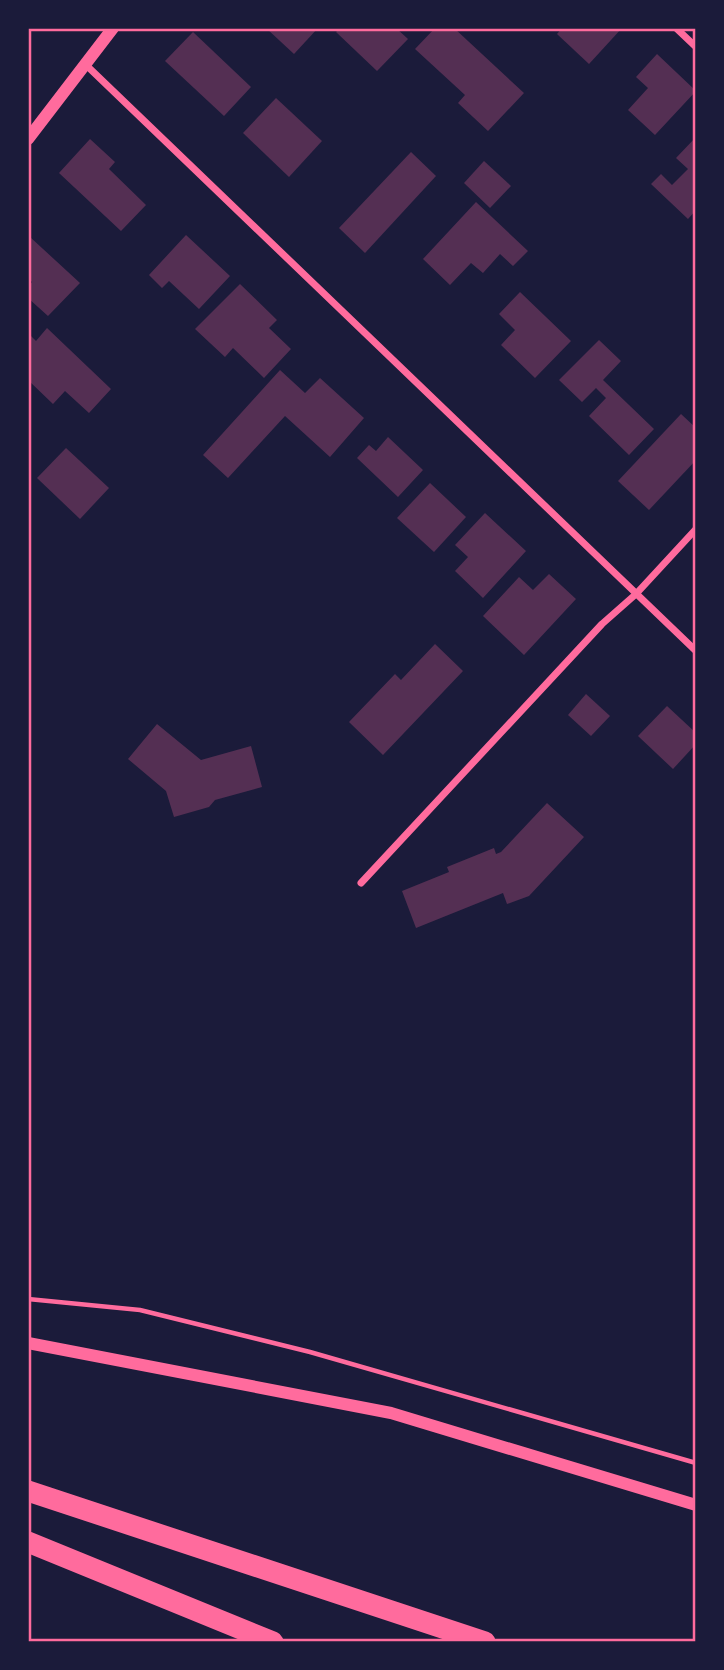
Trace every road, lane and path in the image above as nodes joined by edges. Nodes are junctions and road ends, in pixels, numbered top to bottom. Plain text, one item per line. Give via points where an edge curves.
1 (113, 28) edge
2 (676, 28) edge
3 (696, 47) edge
4 (85, 64) junction
5 (28, 138) edge
6 (696, 529) edge
7 (636, 594) junction
8 (696, 651) edge
9 (361, 883) dead end
10 (28, 1299) edge
11 (28, 1343) edge
12 (696, 1463) edge
13 (28, 1491) edge
14 (696, 1504) edge
15 (28, 1542) edge
16 (273, 1642) edge
17 (485, 1642) edge

1 - 4 street
2 - 3 street
4 - 5 street
4 - 7 street
6 - 7 street
7 - 8 street
7 - 9 street via 602,624
10 - 12 path via 139,1310 310,1352
11 - 14 street via 391,1412
13 - 17 highway
15 - 16 highway

